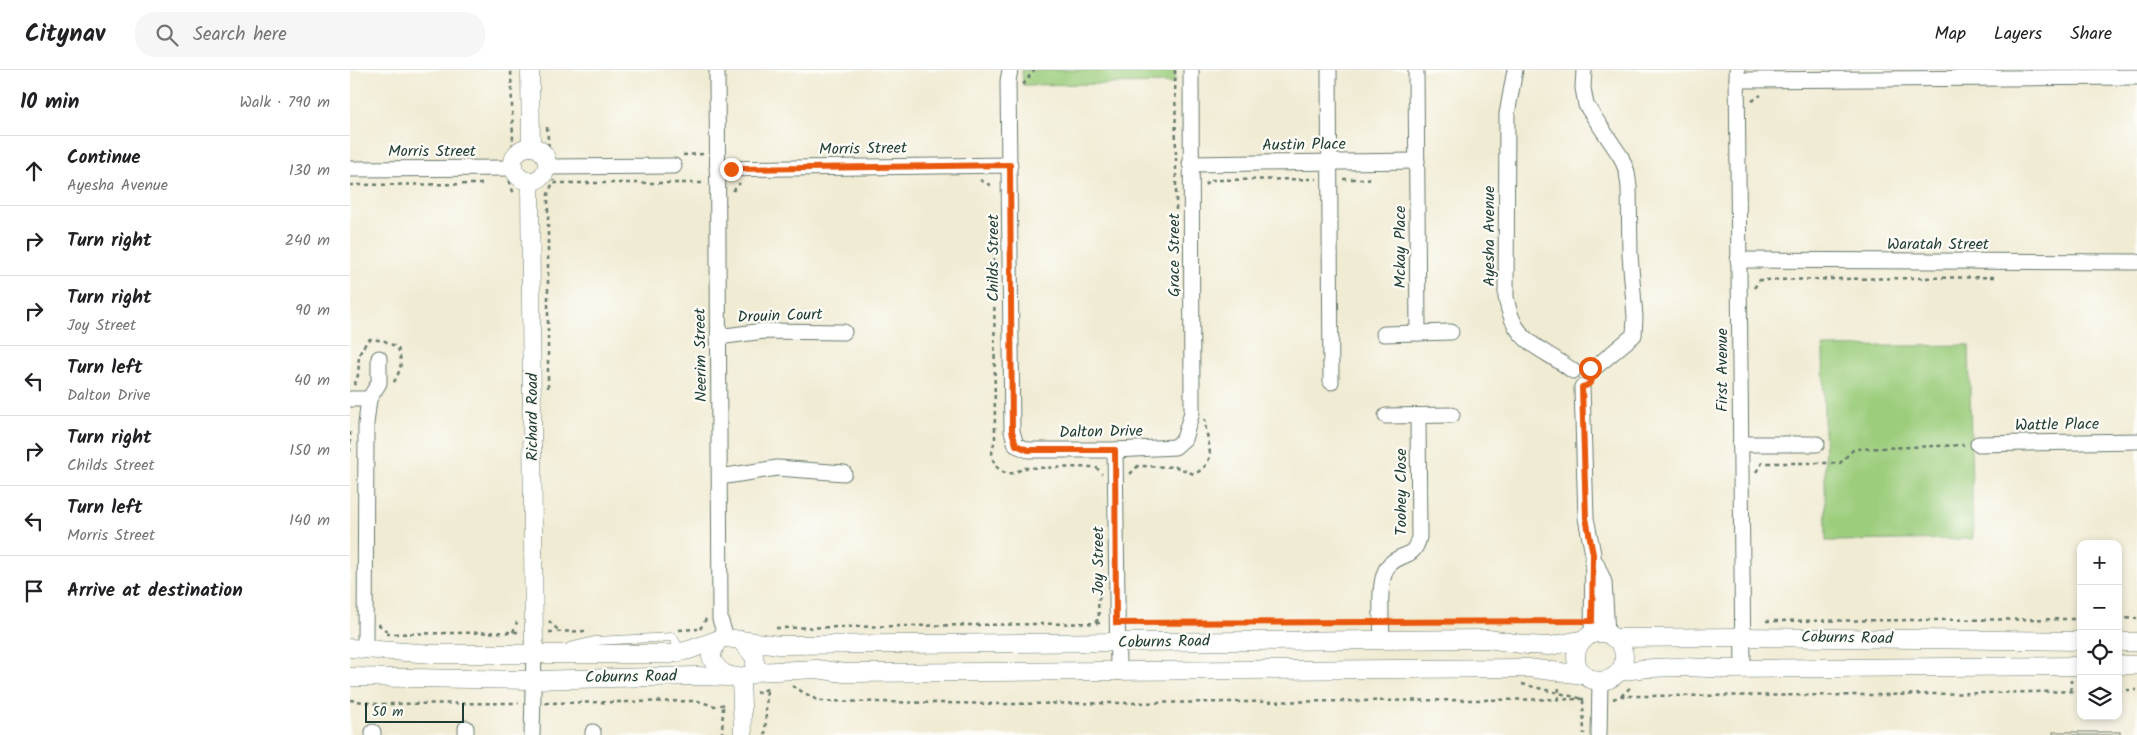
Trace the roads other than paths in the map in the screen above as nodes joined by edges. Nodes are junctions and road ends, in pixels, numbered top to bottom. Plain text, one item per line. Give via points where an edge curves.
1 (530, 70) edge
2 (717, 70) edge
3 (1191, 70) edge
4 (1329, 70) edge
5 (1416, 70) edge
6 (1515, 70) edge
7 (1584, 70) edge
8 (1015, 74) edge
9 (1737, 75) edge
10 (2137, 77) edge
11 (531, 147) junction
12 (1417, 161) junction
13 (1329, 162) junction
14 (1190, 164) junction
15 (1010, 165) junction
16 (674, 166) dead end
17 (511, 168) junction
18 (350, 169) edge
19 (717, 169) junction
20 (552, 172) junction
21 (530, 181) junction
22 (1738, 260) junction
23 (2137, 262) edge
24 (844, 332) dead end
25 (1451, 332) dead end
26 (1418, 333) junction
27 (1384, 334) dead end
28 (718, 337) junction
29 (379, 358) dead end
30 (1592, 370) junction
31 (1573, 371) junction
32 (1331, 382) dead end
33 (1582, 387) junction
34 (350, 399) edge
35 (370, 399) junction
36 (1452, 415) dead end
37 (1386, 416) dead end
38 (1418, 416) junction
39 (1184, 440) joint
40 (2137, 441) edge
41 (1740, 444) junction
42 (1817, 444) dead end
43 (1978, 444) road end
44 (1016, 445) joint
45 (1115, 450) junction
46 (844, 473) dead end
47 (720, 477) junction
48 (1741, 629) junction
49 (1598, 633) junction
50 (727, 637) junction
51 (1382, 640) junction
52 (2077, 641) edge
53 (2122, 642) edge
54 (2137, 642) edge
55 (1116, 643) junction
56 (360, 644) edge
57 (541, 653) junction
58 (2137, 664) edge
59 (2122, 665) edge
60 (2077, 666) edge
61 (1743, 669) junction
62 (1118, 672) junction
63 (1619, 672) junction
64 (742, 675) junction
65 (350, 677) edge
66 (532, 680) junction
67 (1594, 685) junction
68 (532, 735) edge
69 (743, 735) edge
70 (1599, 735) edge

1 - 11 street
2 - 19 street, Neerim Street
3 - 14 street, Grace Street
4 - 13 street
5 - 12 street, Mckay Place
6 - 31 street, Ayesha Avenue via 1507,114 1506,297 1509,315 1518,332 1530,344
7 - 30 street via 1586,105 1627,172 1635,317 1634,335
8 - 15 street, Childs Street via 1008,81
9 - 10 street
9 - 22 street, First Avenue
11 - 17 street via 519,152
11 - 20 street via 542,151
12 - 13 street, Austin Place
12 - 26 street, Mckay Place
13 - 14 street, Austin Place
13 - 32 street
14 - 39 street, Grace Street via 1192,412
15 - 19 street, Morris Street
15 - 44 street, Childs Street via 1012,431
16 - 20 street
17 - 18 street, Morris Street
17 - 21 street via 519,177
19 - 28 street, Neerim Street
20 - 21 street
21 - 57 street, Richard Road via 534,632
22 - 23 street, Waratah Street
22 - 41 street, First Avenue
24 - 28 street, Drouin Court via 764,331
25 - 26 street
26 - 27 street
28 - 47 street, Neerim Street
29 - 35 street via 379,383
30 - 31 street via 1580,366
30 - 33 street via 1591,383
31 - 33 street, Ayesha Avenue via 1573,382
33 - 49 street, Ayesha Avenue via 1586,518 1593,554 1604,582
34 - 35 street
35 - 56 street via 366,424
36 - 38 street
37 - 38 street
38 - 51 street, Toohey Close via 1419,537 1412,553 1397,559 1382,578
39 - 45 street, Dalton Drive via 1175,447
40 - 43 street, Wattle Place
41 - 42 street
41 - 48 street, First Avenue
44 - 45 street, Dalton Drive via 1028,450
45 - 55 street, Joy Street
46 - 47 street via 777,468
47 - 50 street, Neerim Street via 720,619
48 - 49 street, Coburns Road
48 - 52 street, Coburns Road
48 - 61 street, First Avenue
49 - 51 street, Coburns Road via 1550,646 1488,639
49 - 63 street via 1623,650 1623,665
49 - 67 street via 1580,645 1576,661
50 - 55 street, Coburns Road via 778,646
50 - 57 street, Coburns Road via 681,652
50 - 64 street via 754,656 756,667
50 - 64 street via 711,657 715,666
51 - 55 street, Coburns Road
53 - 54 street
55 - 62 street, Joy Street
56 - 57 street, Coburns Road via 433,654
57 - 66 street
58 - 59 street
60 - 61 street, Coburns Road
61 - 63 street, Coburns Road via 1668,666
62 - 64 street, Coburns Road via 844,673 817,669
62 - 67 street, Coburns Road via 1528,668
63 - 67 street
64 - 66 street, Coburns Road
64 - 69 street
65 - 66 street, Coburns Road
66 - 68 street
67 - 70 street

